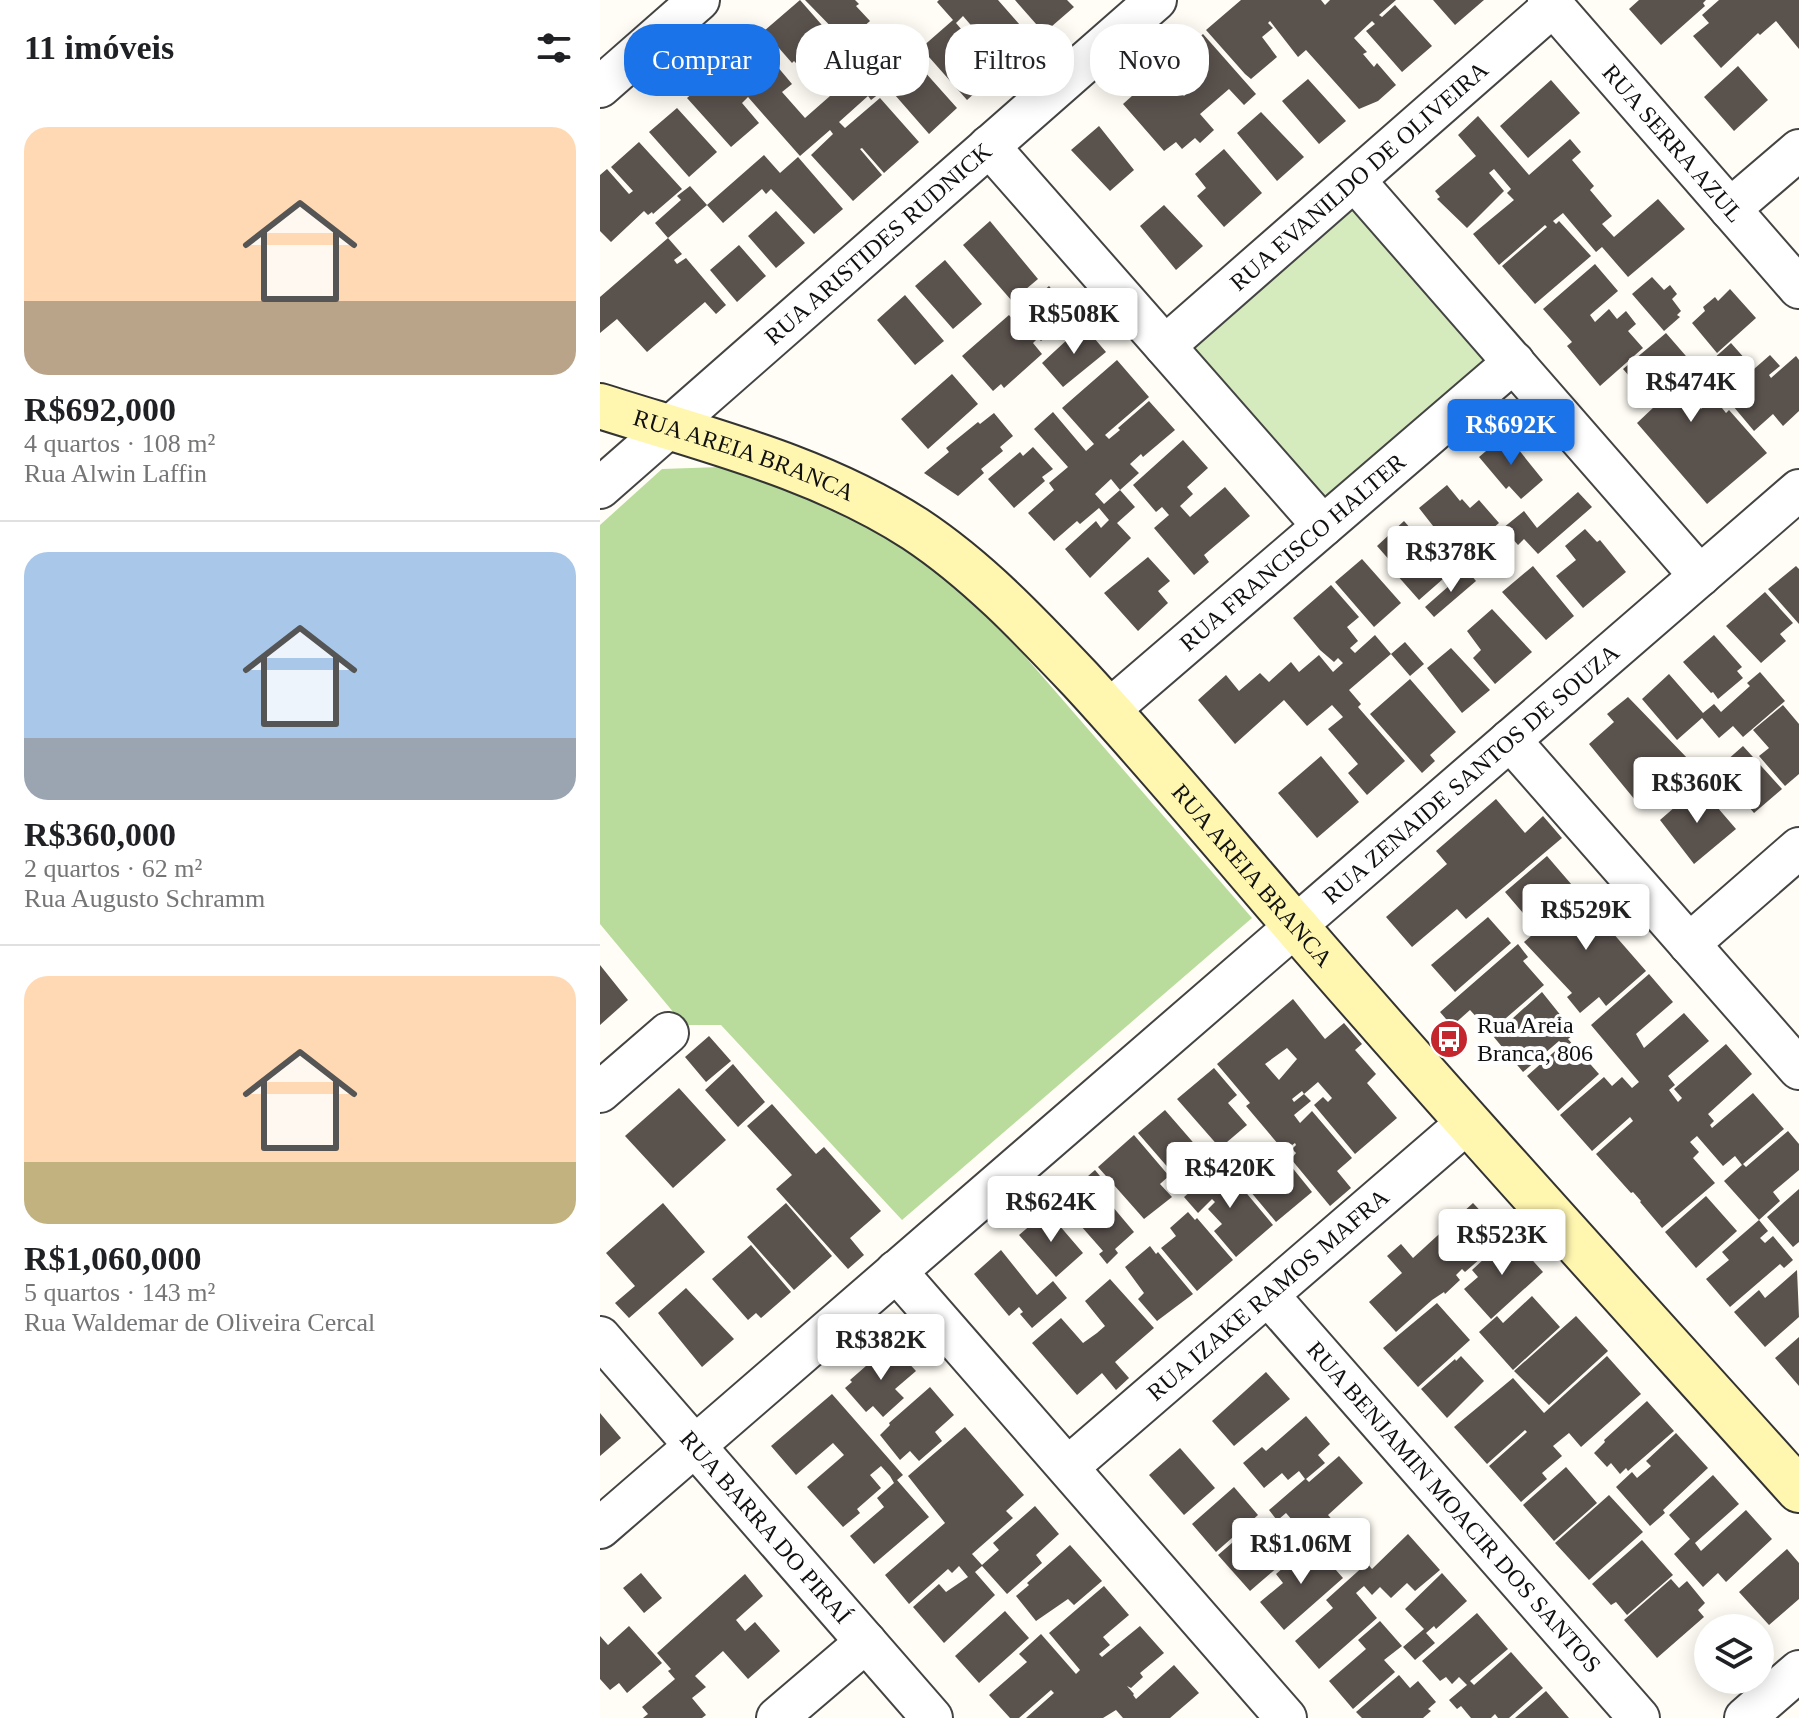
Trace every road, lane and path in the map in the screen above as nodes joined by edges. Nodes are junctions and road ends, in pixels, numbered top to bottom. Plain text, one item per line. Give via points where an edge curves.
1 (699, 0) edge
2 (1156, 0) edge
3 (1551, 3) edge
4 (600, 87) edge
5 (989, 146) junction
6 (1799, 150) edge
7 (1355, 181) junction
8 (1730, 209) junction
9 (1799, 288) edge
10 (1165, 346) junction
11 (1514, 362) junction
12 (600, 406) edge
13 (669, 428) junction
14 (600, 488) edge
15 (1799, 490) edge
16 (1323, 526) junction
17 (1700, 576) junction
18 (1109, 710) junction
19 (1510, 740) junction
20 (1799, 848) edge
21 (1296, 926) junction
22 (1689, 944) junction
23 (668, 1033) dead end
24 (1799, 1069) edge
25 (600, 1092) edge
26 (1468, 1122) junction
27 (896, 1271) junction
28 (1268, 1295) junction
29 (600, 1337) edge
30 (695, 1446) junction
31 (1068, 1467) junction
32 (1799, 1490) edge
33 (600, 1528) edge
34 (866, 1642) junction
35 (1799, 1671) edge
36 (777, 1718) edge
37 (932, 1718) edge
38 (1286, 1718) edge
39 (1639, 1718) edge
40 (1745, 1718) edge

1 - 4 street
2 - 5 street, RUA ARISTIDES RUDNICK
3 - 7 street, RUA EVANILDO DE OLIVEIRA
3 - 8 street, RUA SERRA AZUL
5 - 10 street
5 - 13 street, RUA ARISTIDES RUDNICK
6 - 8 street
7 - 10 street, RUA EVANILDO DE OLIVEIRA
7 - 11 street
8 - 9 street, RUA SERRA AZUL
10 - 16 street
11 - 16 street, RUA FRANCISCO HALTER
11 - 17 street
12 - 13 street, RUA AREIA BRANCA
13 - 14 street, RUA ARISTIDES RUDNICK
13 - 18 street, RUA AREIA BRANCA via 830,483 918,531 999,596
15 - 17 street, RUA ZENAIDE SANTOS DE SOUZA
16 - 18 street, RUA FRANCISCO HALTER
17 - 19 street, RUA ZENAIDE SANTOS DE SOUZA
18 - 21 street, RUA AREIA BRANCA
19 - 21 street, RUA ZENAIDE SANTOS DE SOUZA
19 - 22 street
20 - 22 street
21 - 26 street, RUA AREIA BRANCA
21 - 27 street, RUA ZENAIDE SANTOS DE SOUZA
22 - 24 street
23 - 25 street
26 - 28 street, RUA IZAKE RAMOS MAFRA
26 - 32 street, RUA AREIA BRANCA
27 - 30 street, RUA ZENAIDE SANTOS DE SOUZA
27 - 31 street
28 - 31 street, RUA IZAKE RAMOS MAFRA
28 - 39 street, RUA BENJAMIN MOACIR DOS SANTOS
29 - 30 street, RUA BARRA DO PIRAÍ
30 - 33 street, RUA ZENAIDE SANTOS DE SOUZA
30 - 34 street, RUA BARRA DO PIRAÍ
31 - 38 street
34 - 36 street
34 - 37 street, RUA BARRA DO PIRAÍ
35 - 40 street

